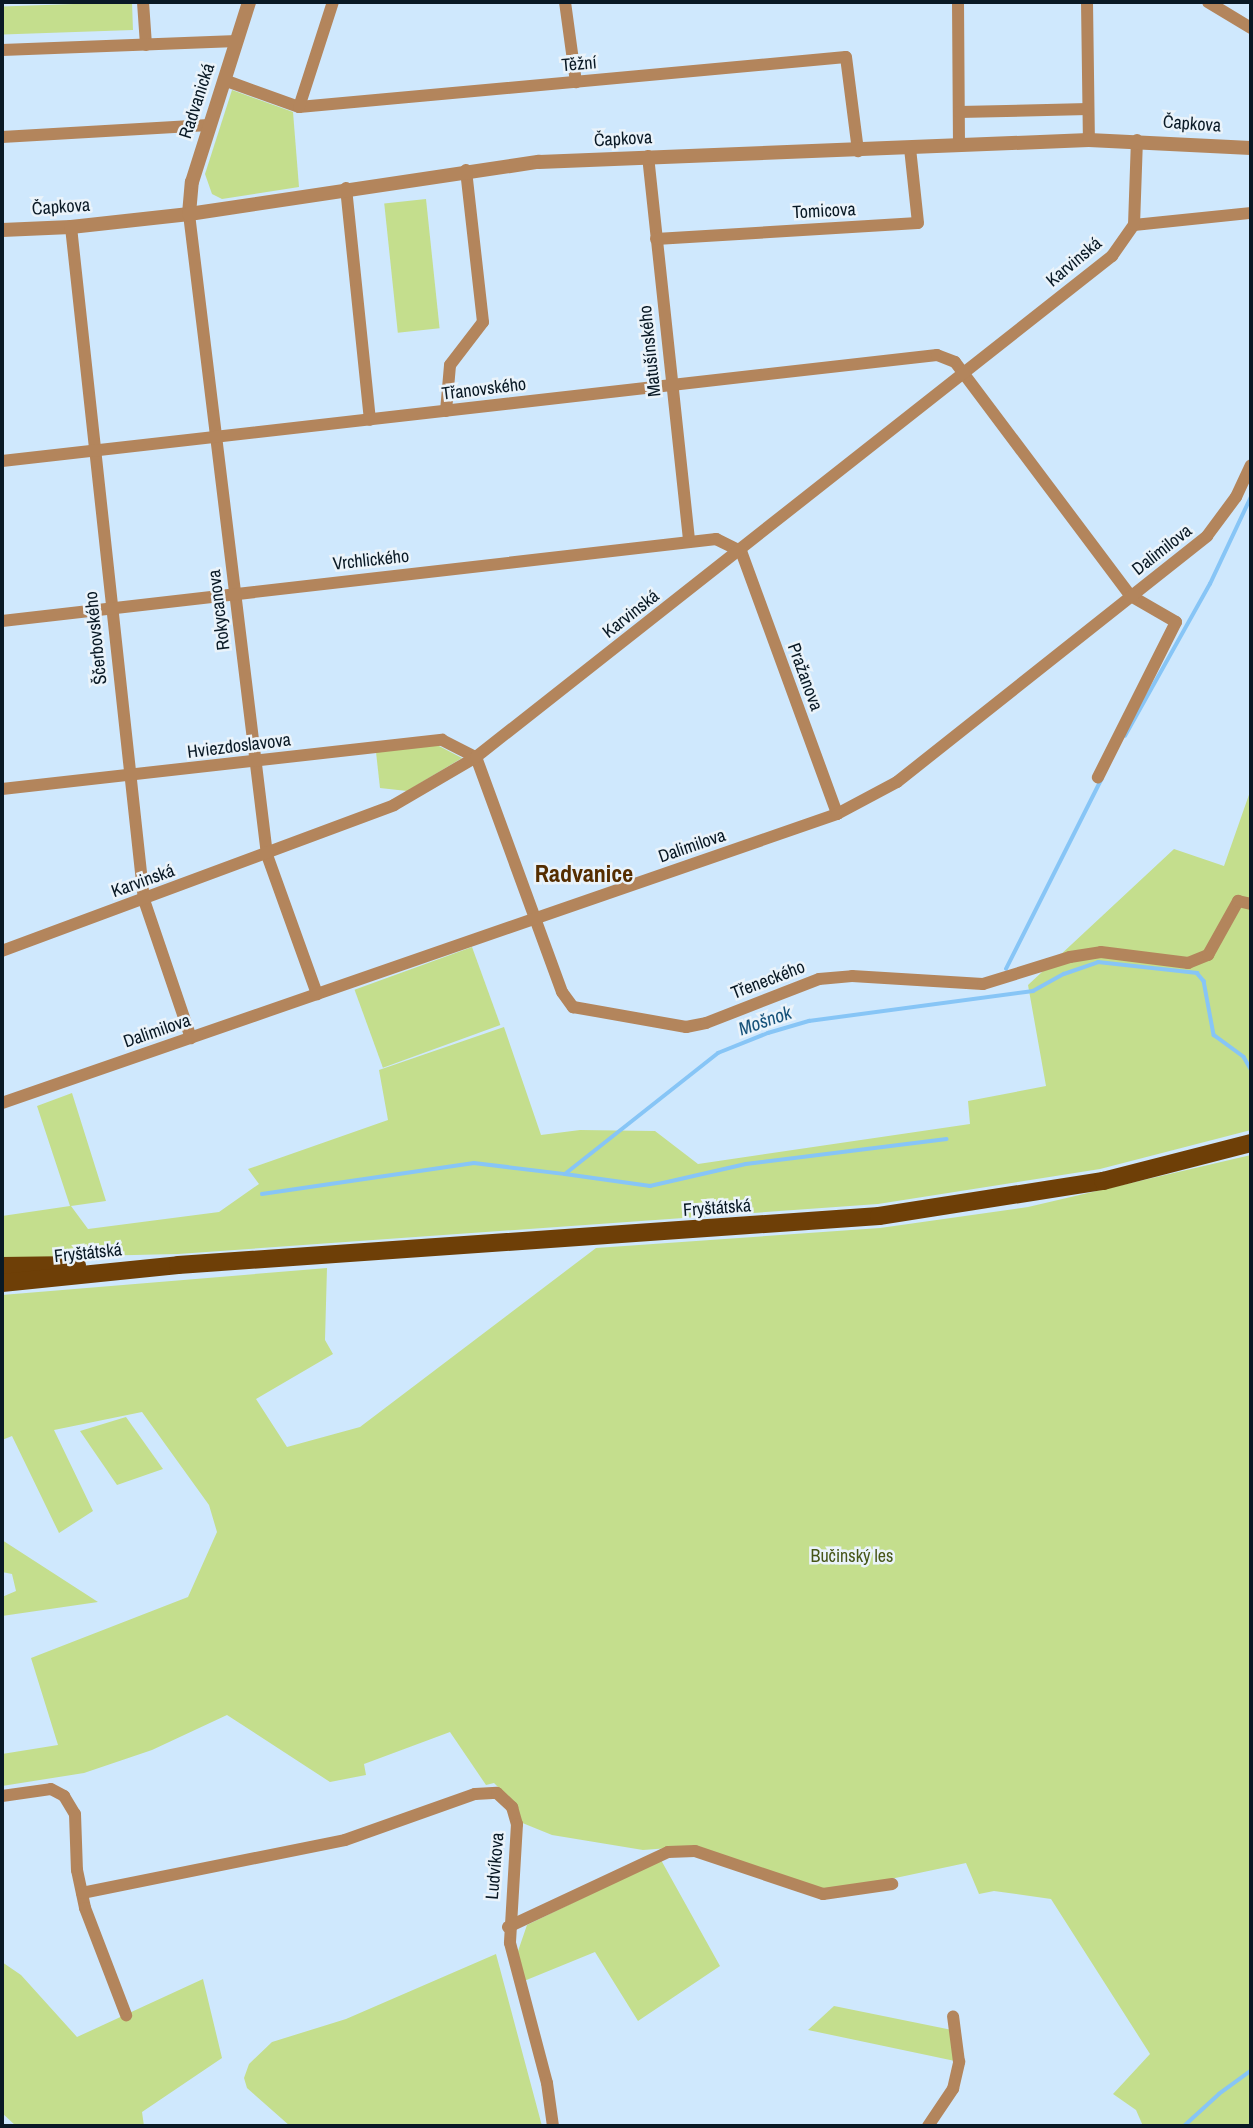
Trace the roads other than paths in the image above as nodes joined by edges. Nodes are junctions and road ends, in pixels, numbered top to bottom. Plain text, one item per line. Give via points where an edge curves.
1 (143, 2) edge
2 (249, 2) edge
3 (333, 2) edge
4 (565, 2) edge
5 (958, 2) edge
6 (1087, 2) edge
7 (1209, 2) edge
8 (1251, 28) edge
9 (237, 41) junction
10 (146, 45) junction
11 (2, 50) edge
12 (224, 80) junction
13 (576, 82) junction
14 (299, 107) junction
15 (1088, 109) junction
16 (959, 112) junction
17 (209, 125) junction
18 (2, 137) edge
19 (1137, 139) junction
20 (1089, 140) junction
21 (959, 145) junction
22 (910, 148) junction
23 (1251, 148) edge
24 (858, 151) junction
25 (648, 156) junction
26 (466, 170) junction
27 (346, 188) junction
28 (1251, 213) edge
29 (189, 214) junction
30 (1134, 225) junction
31 (71, 228) junction
32 (2, 230) edge
33 (656, 239) junction
34 (962, 374) junction
35 (672, 385) junction
36 (446, 411) junction
37 (370, 419) junction
38 (216, 437) junction
39 (94, 451) junction
40 (2, 461) edge
41 (1251, 465) edge
42 (689, 542) junction
43 (741, 551) junction
44 (234, 593) junction
45 (1131, 596) junction
46 (110, 609) junction
47 (2, 621) edge
48 (476, 757) junction
49 (255, 761) junction
50 (129, 776) junction
51 (1098, 777) dead end
52 (2, 789) edge
53 (837, 814) junction
54 (267, 855) junction
55 (144, 900) junction
56 (1251, 904) edge
57 (534, 919) junction
58 (2, 951) edge
59 (317, 994) junction
60 (191, 1038) junction
61 (2, 1103) edge
62 (1251, 1143) edge
63 (178, 1265) junction
64 (2, 1266) edge
65 (2, 1283) edge
66 (2, 1796) edge
67 (892, 1884) dead end
68 (82, 1893) junction
69 (508, 1927) junction
70 (126, 2015) dead end
71 (953, 2016) dead end
72 (553, 2126) edge
73 (928, 2126) edge

1 - 10 street
2 - 9 street, Radvanická
3 - 14 street
4 - 13 street
5 - 16 street
6 - 15 street
7 - 8 street
9 - 10 street
9 - 12 street, Radvanická
10 - 11 street
12 - 14 street, Těžní
12 - 17 street, Radvanická
13 - 14 street, Těžní
13 - 24 street, Těžní via 846,57
15 - 16 street
15 - 20 street
16 - 21 street
17 - 18 street
17 - 29 street, Radvanická via 192,182
19 - 20 street, Čapkova
19 - 23 street, Čapkova
19 - 30 street
20 - 21 street, Čapkova
21 - 22 street, Čapkova
22 - 24 street, Čapkova
22 - 33 street, Tomicova via 918,223
24 - 25 street, Čapkova
25 - 26 street, Čapkova
25 - 33 street, Matušínského
26 - 27 street, Čapkova
26 - 36 street via 483,322 450,365
27 - 29 street, Čapkova
27 - 37 street
28 - 30 street
29 - 31 street, Čapkova
29 - 38 street, Rokycanova
30 - 34 street, Karvinská via 1112,256
31 - 32 street, Čapkova
31 - 39 street, Ščerbovského
33 - 35 street, Matušínského
34 - 35 street, Třanovského via 952,360 937,355
34 - 43 street, Karvinská
34 - 45 street, Třanovského
35 - 36 street, Třanovského
35 - 42 street, Matušínského
36 - 37 street, Třanovského
37 - 38 street, Třanovského
38 - 39 street, Třanovského
38 - 44 street, Rokycanova
39 - 40 street, Třanovského
39 - 46 street, Ščerbovského
41 - 45 street, Dalimilova via 1236,497 1208,536
42 - 43 street, Vrchlického via 716,539
42 - 44 street, Vrchlického
43 - 48 street, Karvinská
43 - 53 street, Pražanova
44 - 46 street, Vrchlického
44 - 49 street, Rokycanova
45 - 51 street via 1176,622
45 - 53 street, Dalimilova via 897,782
46 - 47 street, Vrchlického
46 - 50 street, Ščerbovského
48 - 49 street, Hviezdoslavova via 442,740
48 - 54 street, Karvinská via 394,804
48 - 57 street, Třeneckého
49 - 50 street, Hviezdoslavova
49 - 54 street, Rokycanova
50 - 52 street, Hviezdoslavova
50 - 55 street, Ščerbovského
53 - 57 street, Dalimilova
54 - 55 street, Karvinská
54 - 59 street, Rokycanova
55 - 58 street, Karvinská
55 - 60 street, Ščerbovského
56 - 57 street, Třeneckého via 1238,901 1208,955 1188,963 1101,952 984,984 852,976 819,979 686,1027 573,1007 562,992
57 - 59 street, Dalimilova
59 - 60 street, Dalimilova
60 - 61 street, Dalimilova
62 - 63 main road, Fryštátská via 1103,1181 879,1216
63 - 64 main road, Fryštátská
63 - 65 main road, Fryštátská
66 - 68 street via 51,1789 64,1796 75,1814
67 - 69 street, Ludvíkova via 823,1894 695,1851 668,1852
68 - 69 street, Ludvíkova via 345,1840 475,1794 497,1793 512,1807 517,1824
68 - 70 street
69 - 72 street via 547,2083
71 - 73 street via 960,2062 953,2090

